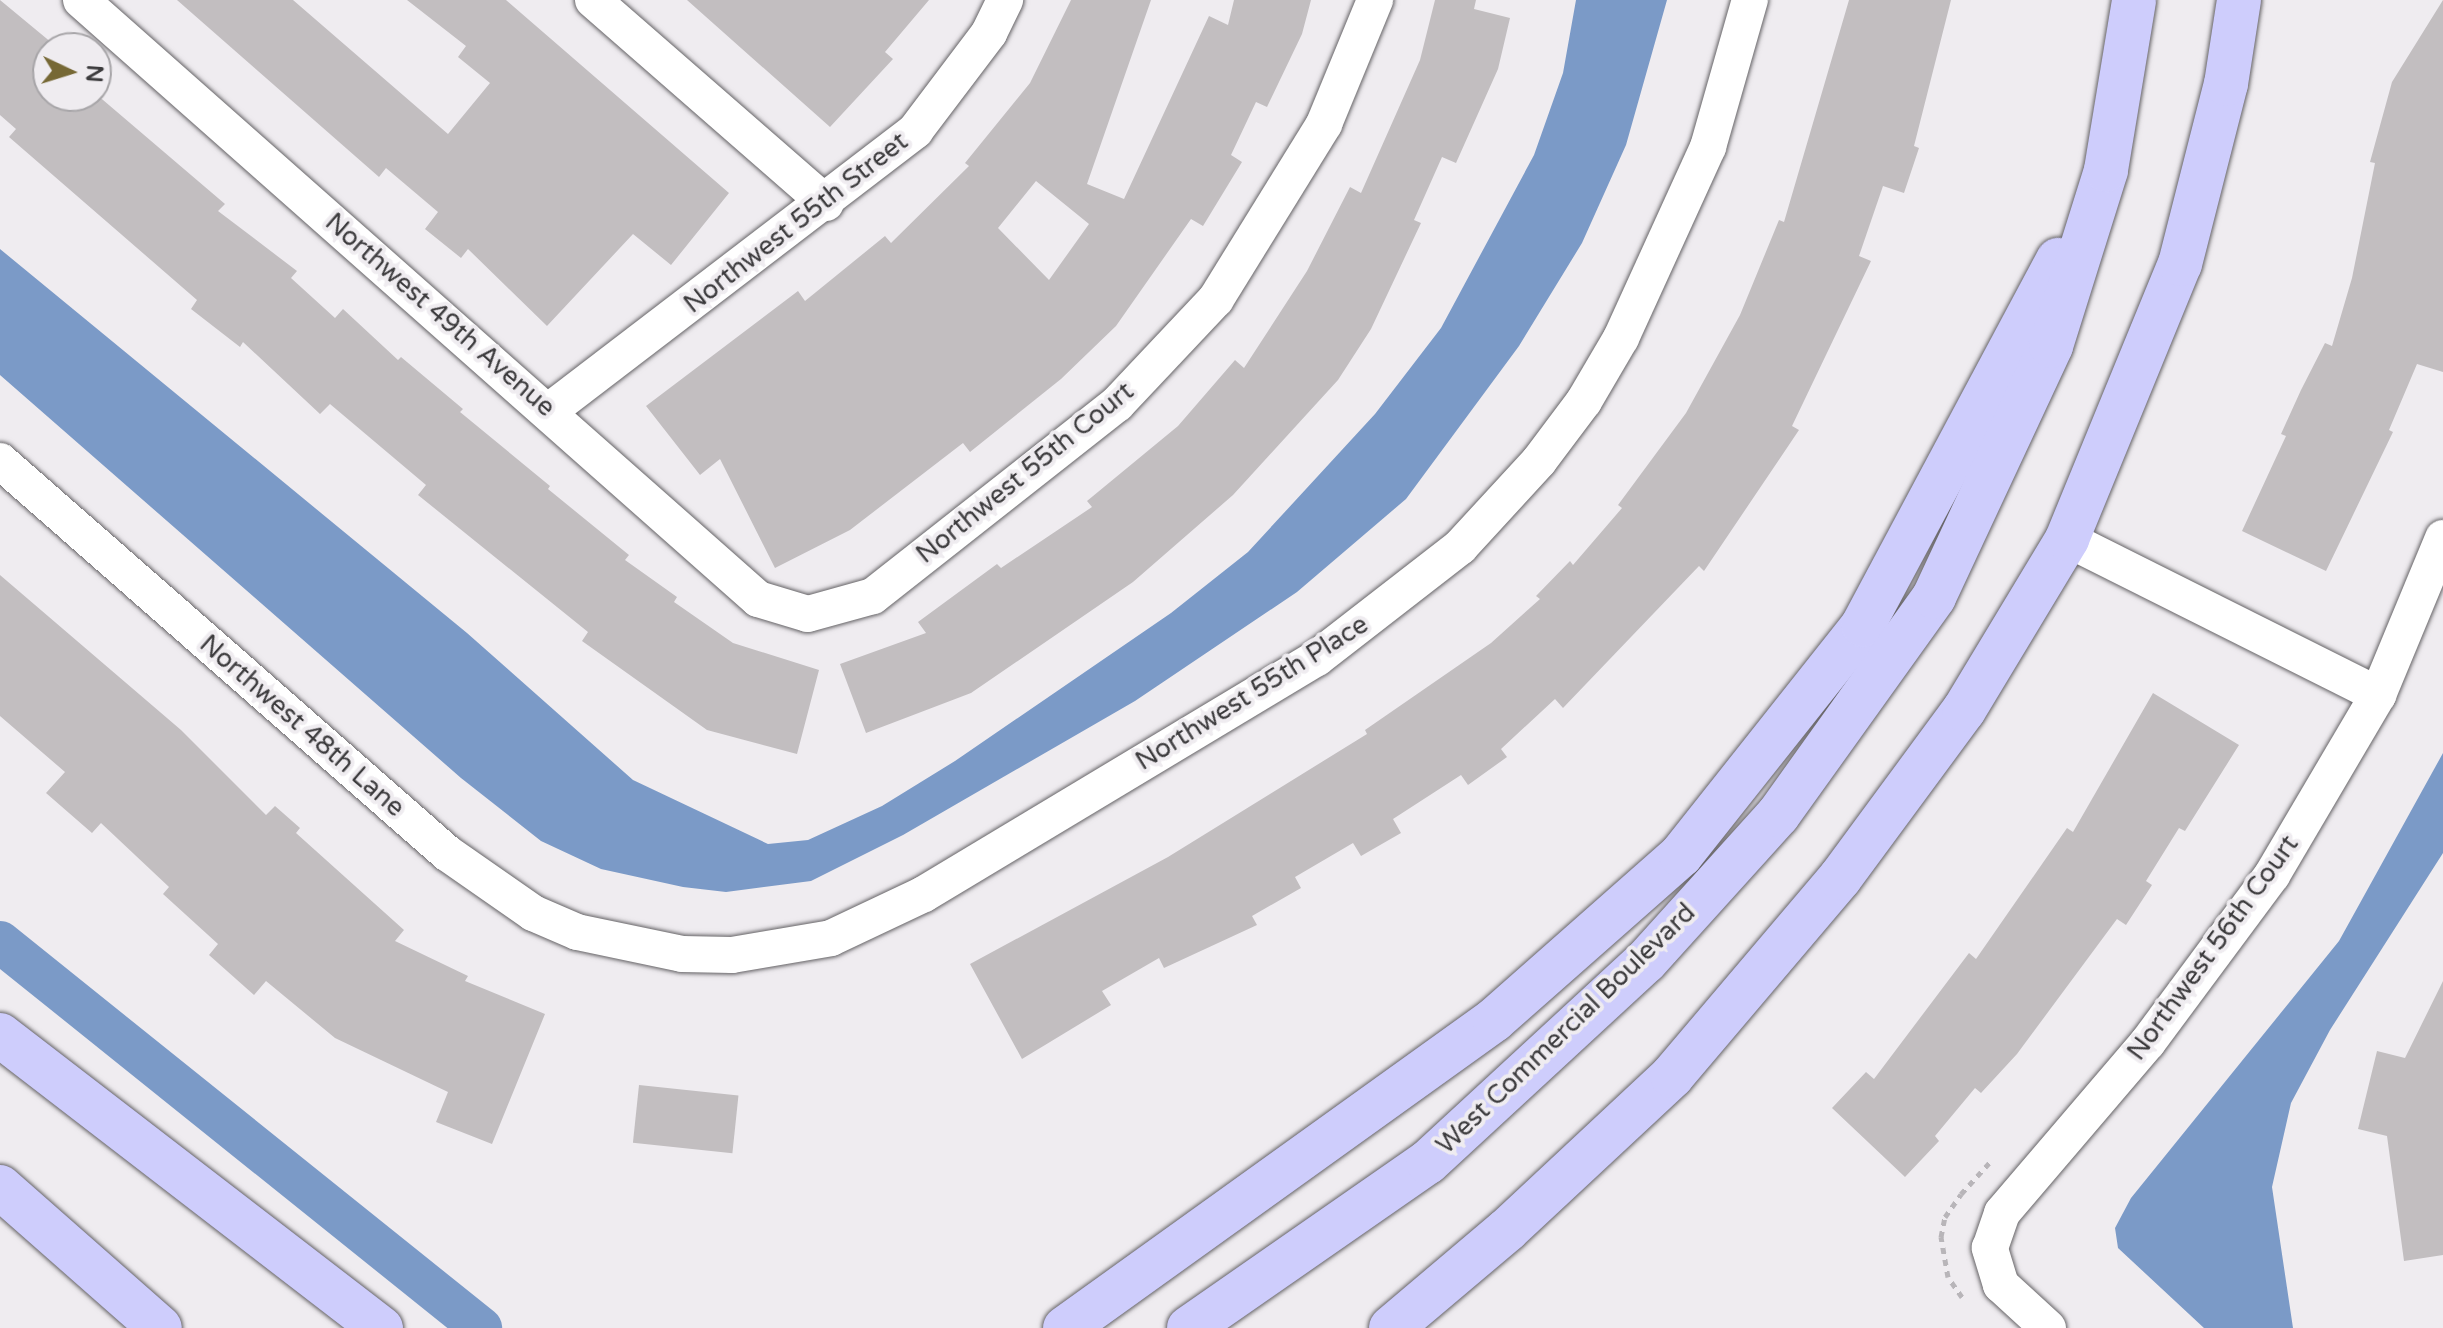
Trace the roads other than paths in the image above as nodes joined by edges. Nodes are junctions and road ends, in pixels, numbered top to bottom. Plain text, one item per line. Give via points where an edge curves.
1 (81, 0) edge
2 (593, 0) edge
3 (1005, 0) edge
4 (1375, 0) edge
5 (1750, 0) edge
6 (2134, 0) edge
7 (2239, 0) edge
8 (2106, 170) junction
9 (826, 203) junction
10 (549, 411) junction
11 (0, 461) edge
12 (2443, 538) edge
13 (2067, 539) junction
14 (808, 614) joint
15 (2378, 695) junction
16 (631, 946) joint
17 (0, 1035) edge
18 (0, 1187) edge
19 (160, 1328) edge
20 (381, 1328) edge
21 (1065, 1328) edge
22 (1189, 1328) edge
23 (1391, 1328) edge
24 (2048, 1328) edge

1 - 10 street, Northwest 49th Avenue
2 - 9 street
3 - 9 street, Northwest 55th Street via 989,33 915,131
4 - 14 street, Northwest 55th Court via 1324,124 1216,299 1117,404 873,596
5 - 16 street, Northwest 55th Place via 1708,147 1621,338 1584,401 1539,461 1460,547 1414,587 1317,658 880,917 831,938 732,955
6 - 8 highway, West Commercial Boulevard
7 - 13 highway via 2226,84 2180,264
8 - 21 highway via 1863,625 1681,855 1494,1020
8 - 22 highway, West Commercial Boulevard via 2051,346 1934,597 1778,815 1646,961 1428,1162
9 - 10 street, Northwest 55th Street
10 - 14 street, Northwest 49th Avenue via 758,599
11 - 16 street, Northwest 48th Lane via 491,887 577,932
12 - 15 street, Northwest 56th Court
13 - 15 street
13 - 23 highway via 1964,710 1840,878 1682,1064 1507,1230
15 - 24 street, Northwest 56th Court via 2272,875 2148,1042 2002,1213 1990,1248 2001,1285
17 - 20 highway
18 - 19 highway

